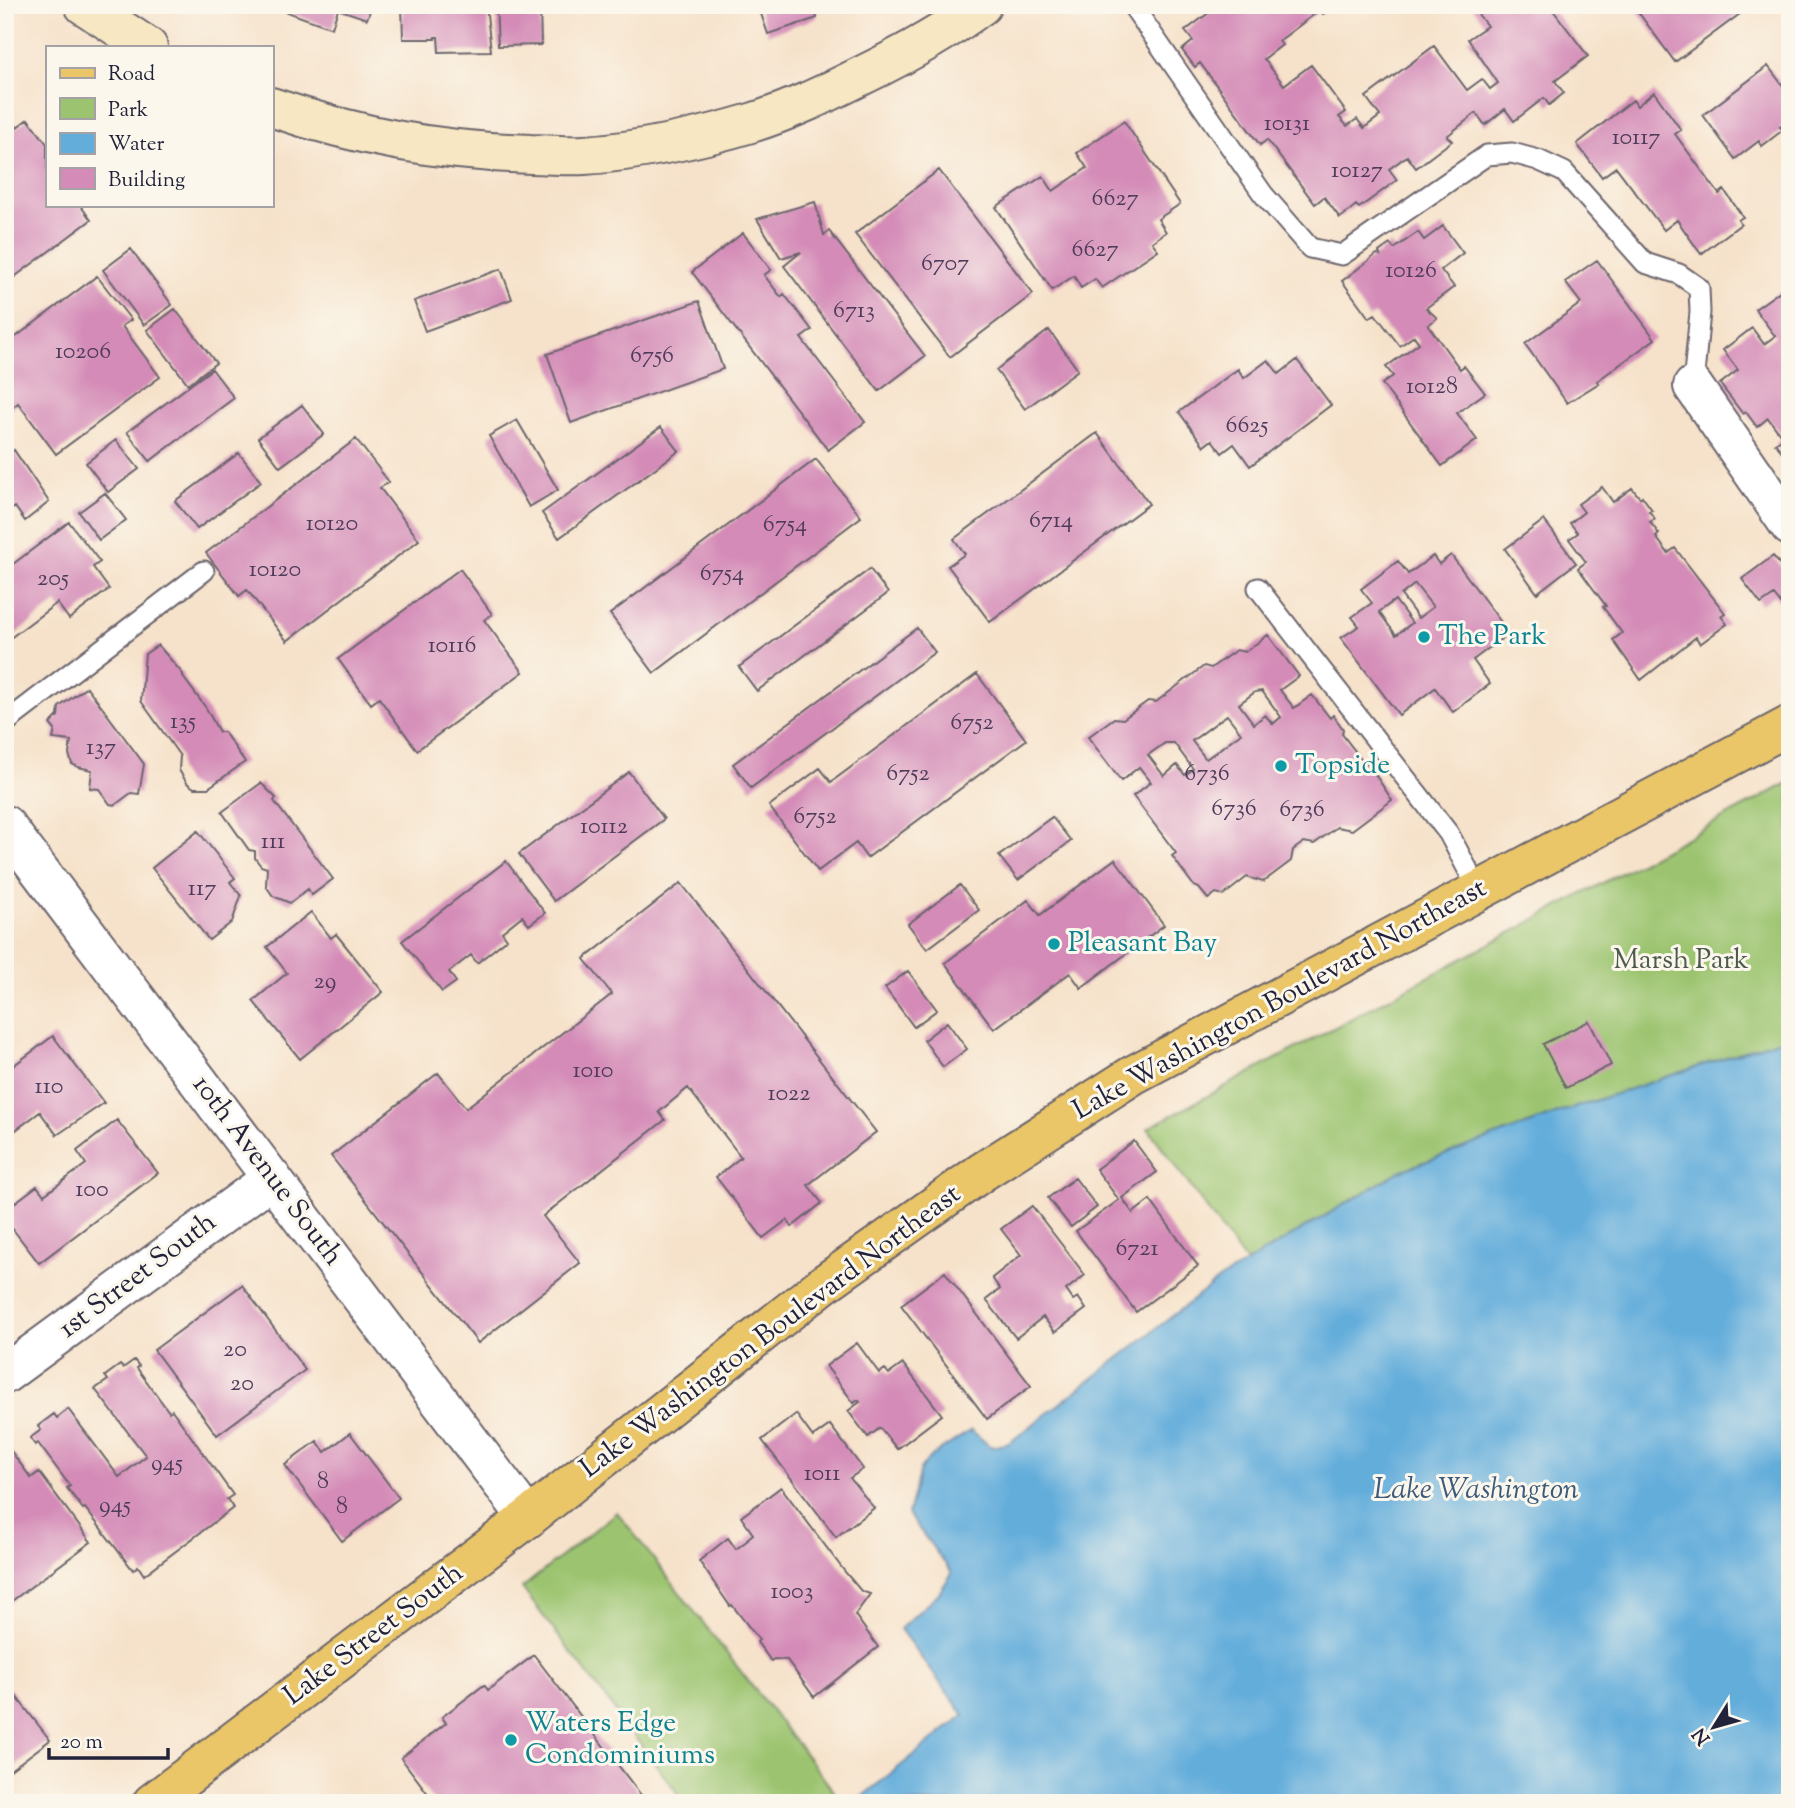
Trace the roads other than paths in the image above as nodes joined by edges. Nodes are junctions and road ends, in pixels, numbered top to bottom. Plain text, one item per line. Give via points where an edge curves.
1 (84, 5) edge
2 (982, 5) edge
3 (1132, 5) edge
4 (146, 46) edge
5 (273, 108) edge
6 (1693, 386) joint
7 (1790, 526) edge
8 (204, 571) dead end
9 (1258, 589) dead end
10 (5, 723) edge
11 (1790, 725) edge
12 (5, 825) edge
13 (1479, 891) junction
14 (272, 1178) junction
15 (5, 1374) edge
16 (528, 1518) junction
17 (152, 1803) edge

1 - 4 street
2 - 5 street via 912,51 817,98 752,123 680,141 584,155 435,148 385,140
3 - 6 lane via 1263,194 1310,248 1342,255 1487,155 1512,153 1564,172 1645,263 1679,274 1699,288
6 - 7 street
8 - 10 lane
9 - 13 lane via 1449,834
11 - 13 main road, Lake Washington Boulevard Northeast
12 - 14 street, 10th Avenue South
13 - 16 main road, Lake Washington Boulevard Northeast via 1133,1075 982,1172 824,1284
14 - 15 street, 1st Street South
14 - 16 street, 10th Avenue South
16 - 17 main road, Lake Street South

